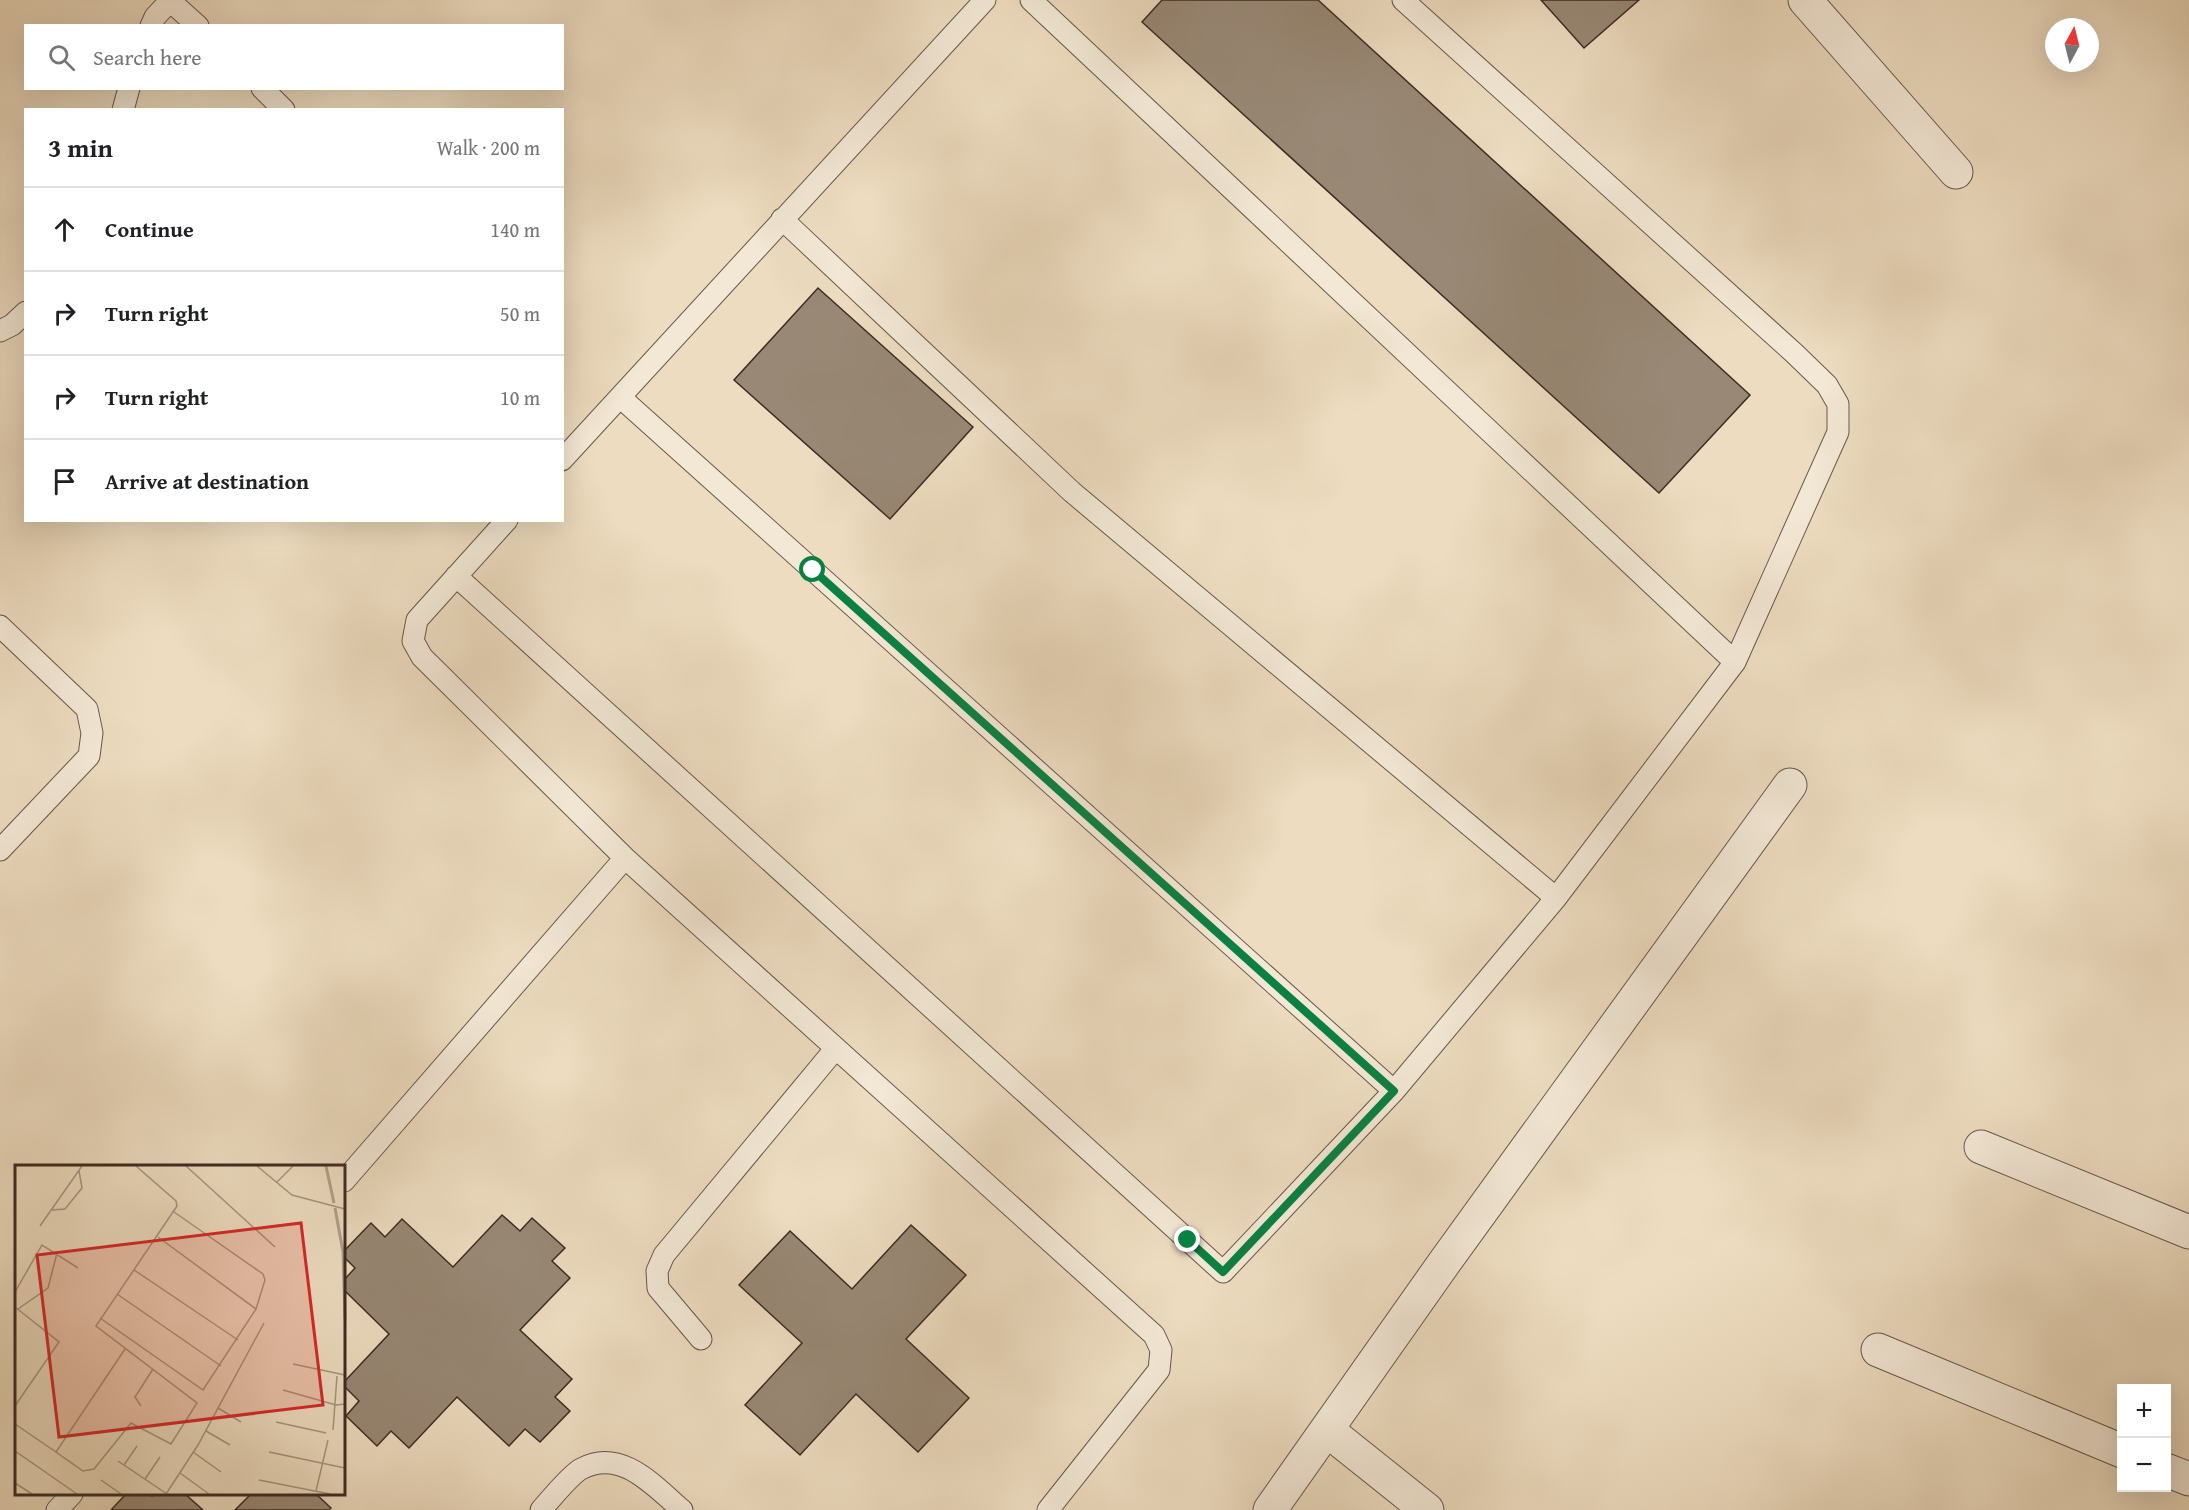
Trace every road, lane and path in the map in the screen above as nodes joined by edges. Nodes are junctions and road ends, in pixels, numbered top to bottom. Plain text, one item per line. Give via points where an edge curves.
1 (170, 0) edge
2 (985, 0) edge
3 (1031, 0) edge
4 (1403, 0) edge
5 (1805, 0) edge
6 (152, 24) edge
7 (196, 24) edge
8 (128, 90) edge
9 (264, 90) edge
10 (124, 108) edge
11 (282, 108) edge
12 (1956, 172) dead end
13 (782, 219) junction
14 (24, 314) edge
15 (0, 331) edge
16 (620, 397) junction
17 (564, 458) edge
18 (505, 522) edge
19 (456, 576) junction
20 (0, 626) edge
21 (1735, 662) junction
22 (1790, 785) dead end
23 (0, 850) edge
24 (625, 858) junction
25 (1556, 898) junction
26 (836, 1048) junction
27 (1394, 1091) junction
28 (1981, 1147) dead end
29 (345, 1180) edge
30 (2189, 1232) edge
31 (701, 1340) dead end
32 (1878, 1350) dead end
33 (1326, 1430) junction
34 (2117, 1449) edge
35 (2171, 1472) edge
36 (2189, 1479) edge
37 (71, 1495) edge
38 (57, 1510) edge
39 (541, 1510) edge
40 (682, 1510) edge
41 (1048, 1510) edge
42 (1270, 1510) edge
43 (1427, 1510) edge

1 - 6 lane
1 - 7 lane
2 - 13 lane
3 - 21 lane
4 - 21 lane via 1794,353 1827,385 1838,404 1838,432
5 - 12 street
8 - 10 lane
9 - 11 lane
13 - 16 lane
13 - 25 lane via 1072,492
14 - 15 lane
16 - 17 lane
16 - 27 lane
18 - 19 lane
19 - 24 lane via 417,620 413,640 422,657
19 - 27 lane via 1223,1272
20 - 23 lane via 87,709 92,733 89,756
21 - 25 lane
22 - 33 street
24 - 26 lane
24 - 29 lane
25 - 27 lane
26 - 31 lane via 664,1255 657,1271 658,1288
26 - 41 lane via 1154,1335 1161,1350 1159,1370
28 - 30 street
32 - 34 street
33 - 42 street
33 - 43 street
35 - 36 street
37 - 38 lane
39 - 40 lane via 579,1470 605,1461 640,1475

